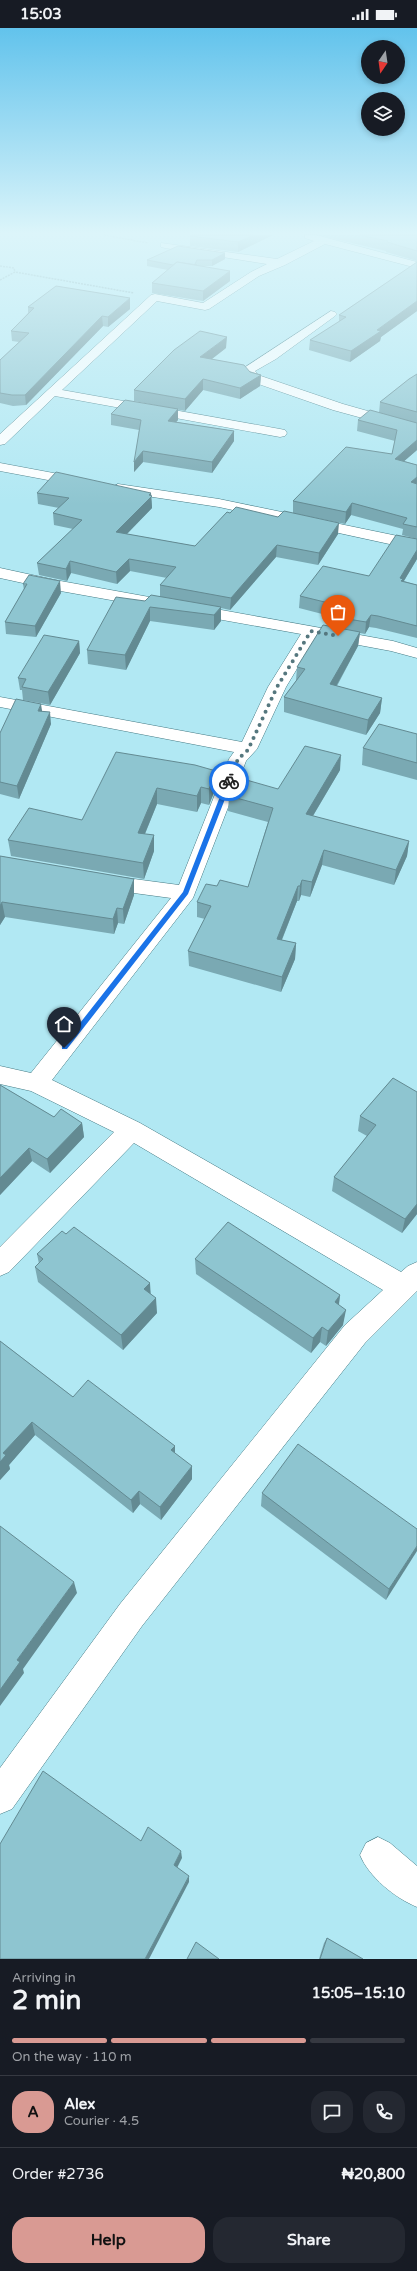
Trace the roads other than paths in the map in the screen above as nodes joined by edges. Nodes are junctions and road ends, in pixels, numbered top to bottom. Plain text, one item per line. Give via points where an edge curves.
1 (125, 325) edge
2 (315, 325) edge
3 (52, 392) junction
4 (417, 429) edge
5 (280, 433) dead end
6 (0, 441) edge
7 (0, 467) edge
8 (417, 545) edge
9 (0, 573) edge
10 (311, 631) junction
11 (417, 653) edge
12 (0, 702) edge
13 (248, 750) junction
14 (82, 878) edge
15 (186, 893) junction
16 (0, 1075) edge
17 (36, 1083) junction
18 (130, 1130) junction
19 (0, 1264) edge
20 (409, 1281) edge
21 (0, 1797) edge
22 (378, 1855) dead end
23 (417, 1888) edge

1 - 3 street
2 - 4 street via 272,356 247,370 254,378 338,407
3 - 5 street
3 - 6 street
7 - 8 street via 219,504
9 - 10 street via 55,586
10 - 11 street
10 - 13 street via 277,687
12 - 13 street
13 - 15 street via 238,759
14 - 15 street
15 - 17 street
16 - 17 street
17 - 18 street
18 - 19 street
18 - 20 street
20 - 21 street via 355,1334 131,1615
22 - 23 street

